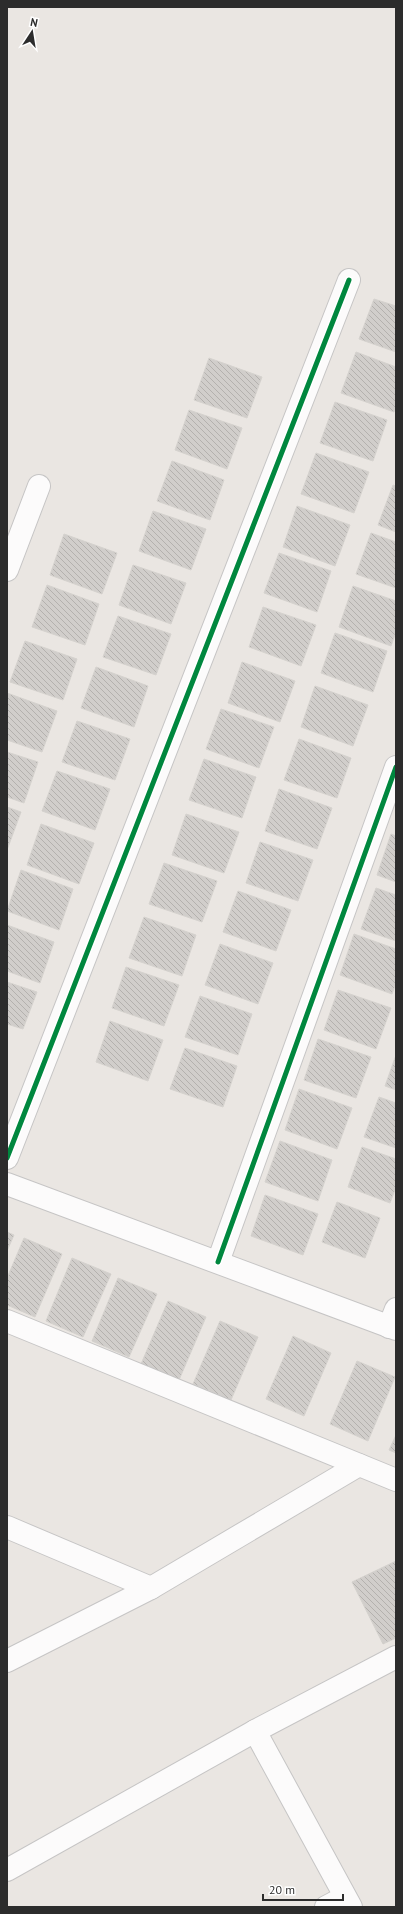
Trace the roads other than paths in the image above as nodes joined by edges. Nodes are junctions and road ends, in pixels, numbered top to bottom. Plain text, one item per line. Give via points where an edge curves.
1 (349, 280) dead end
2 (39, 486) dead end
3 (7, 570) edge
4 (396, 767) edge
5 (7, 1158) edge
6 (7, 1184) edge
7 (218, 1262) junction
8 (7, 1321) edge
9 (394, 1322) edge
10 (359, 1465) junction
11 (396, 1480) edge
12 (7, 1527) edge
13 (151, 1588) junction
14 (396, 1657) edge
15 (7, 1661) edge
16 (255, 1731) junction
17 (7, 1870) edge
18 (348, 1902) edge
19 (326, 1907) edge

1 - 5 street
2 - 3 street
4 - 7 street
6 - 7 street
7 - 9 street
8 - 10 street
10 - 11 street
10 - 13 street
12 - 13 street
13 - 15 street
14 - 16 street
16 - 17 street
16 - 18 street
18 - 19 street

